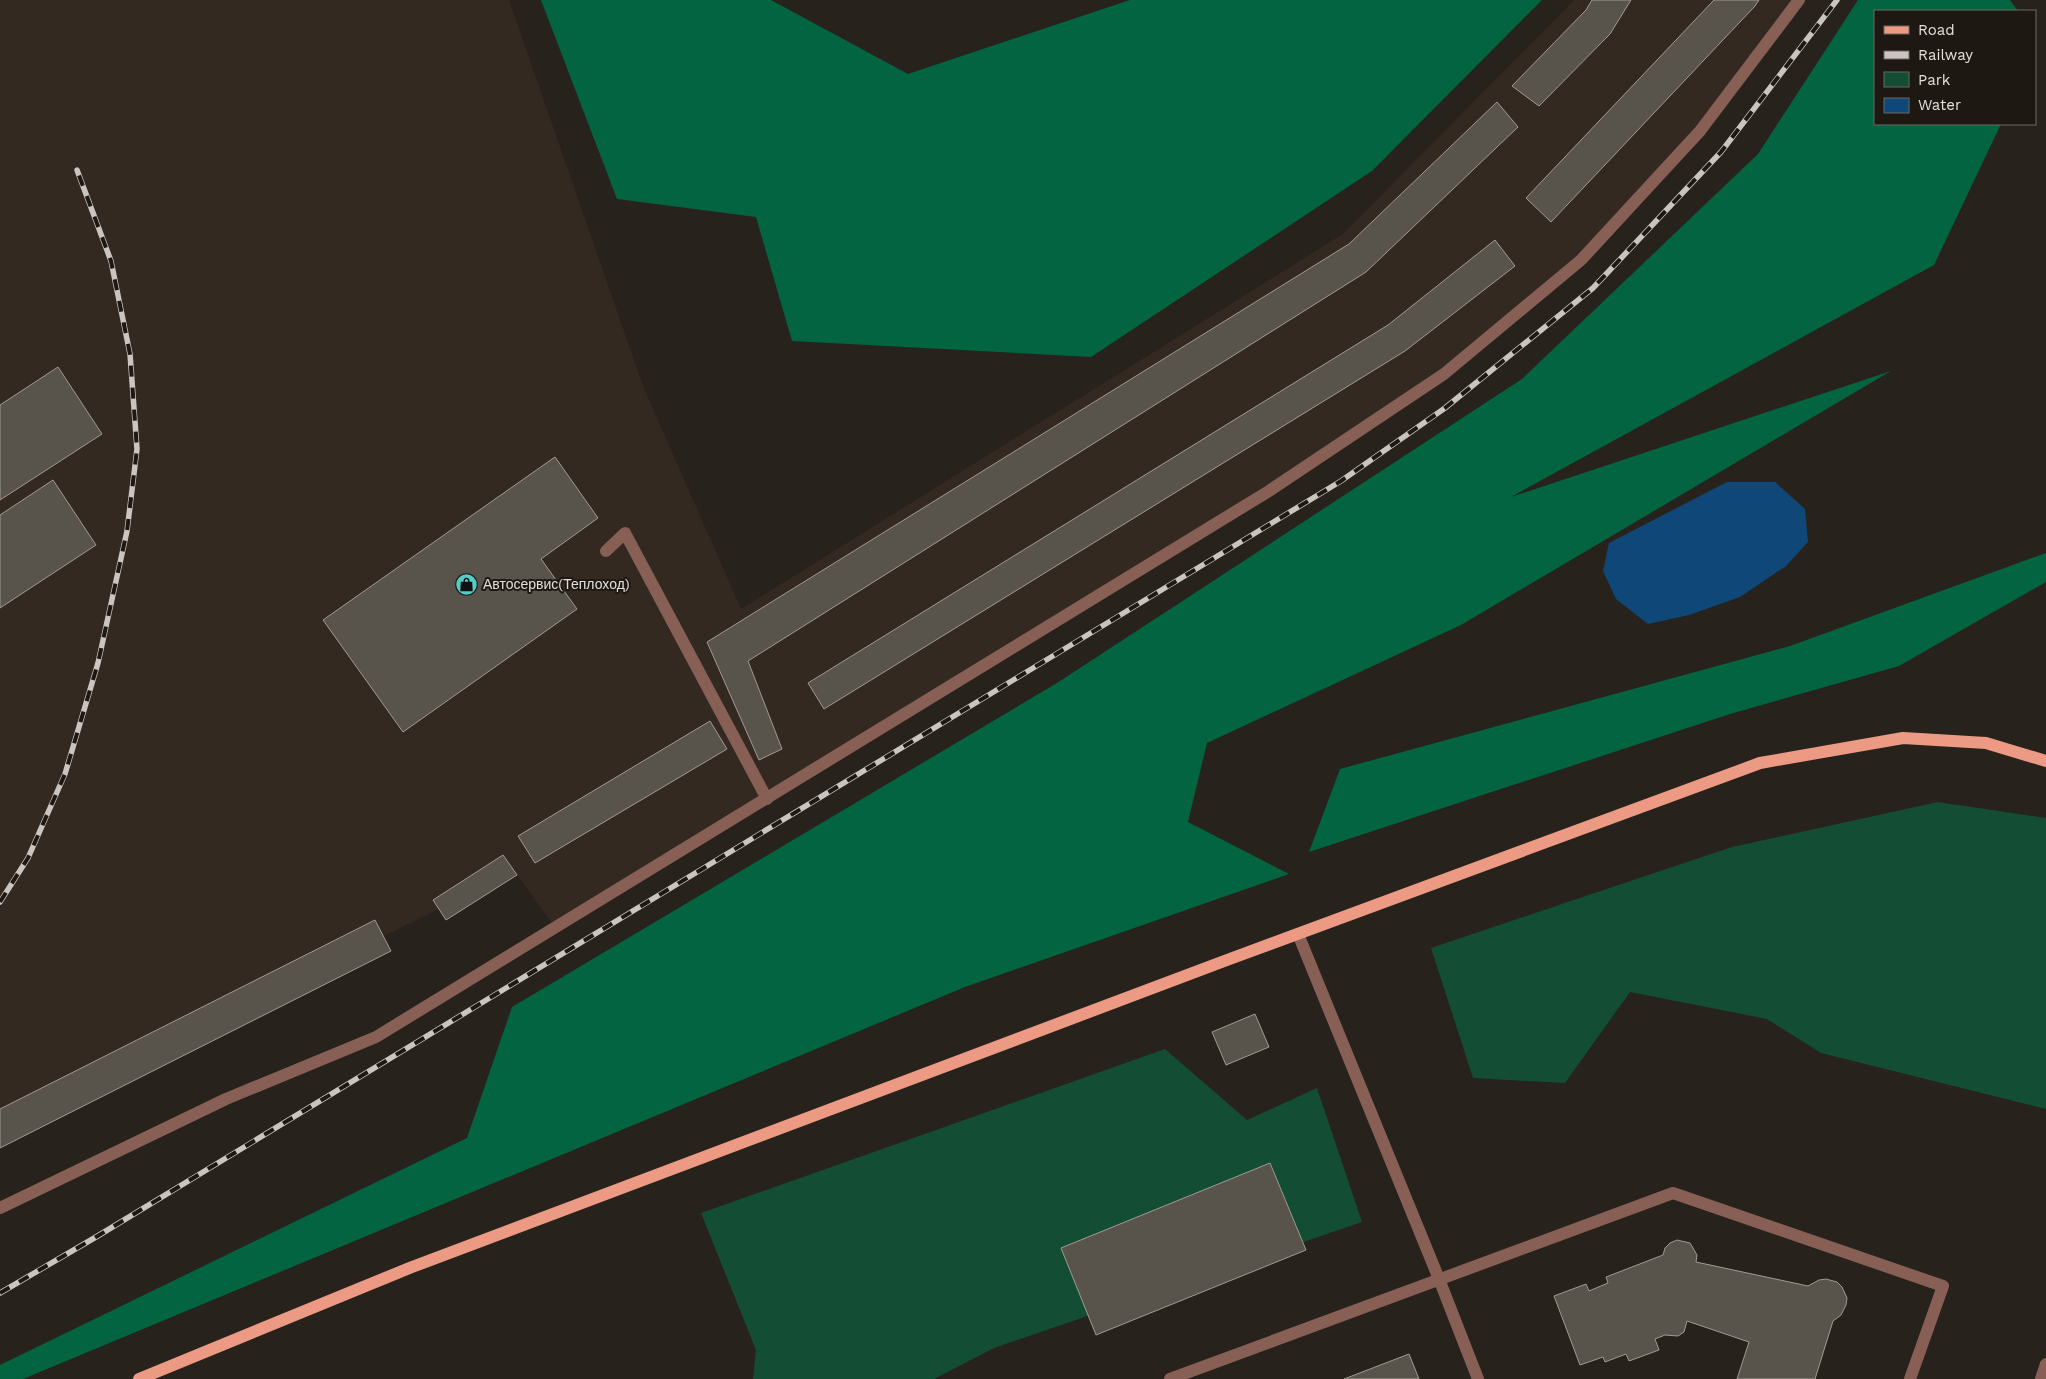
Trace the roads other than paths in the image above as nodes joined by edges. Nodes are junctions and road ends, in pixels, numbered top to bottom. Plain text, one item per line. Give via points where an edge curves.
1 (1799, 0) edge
2 (606, 551) dead end
3 (2046, 761) edge
4 (767, 799) junction
5 (1298, 934) junction
6 (0, 1208) edge
7 (1439, 1279) junction
8 (2046, 1364) edge
9 (139, 1379) edge
10 (1170, 1379) edge
11 (1478, 1379) edge
12 (1910, 1379) edge
13 (2041, 1379) edge

1 - 4 street via 1700,132 1581,260 1444,374 1269,491
2 - 4 street via 626,533
3 - 5 main road via 1986,743 1903,738 1760,763
4 - 6 street via 376,1037 226,1099
5 - 7 street
5 - 9 main road via 412,1268
7 - 10 street
7 - 11 street
7 - 12 street via 1673,1193 1942,1286
8 - 13 street

